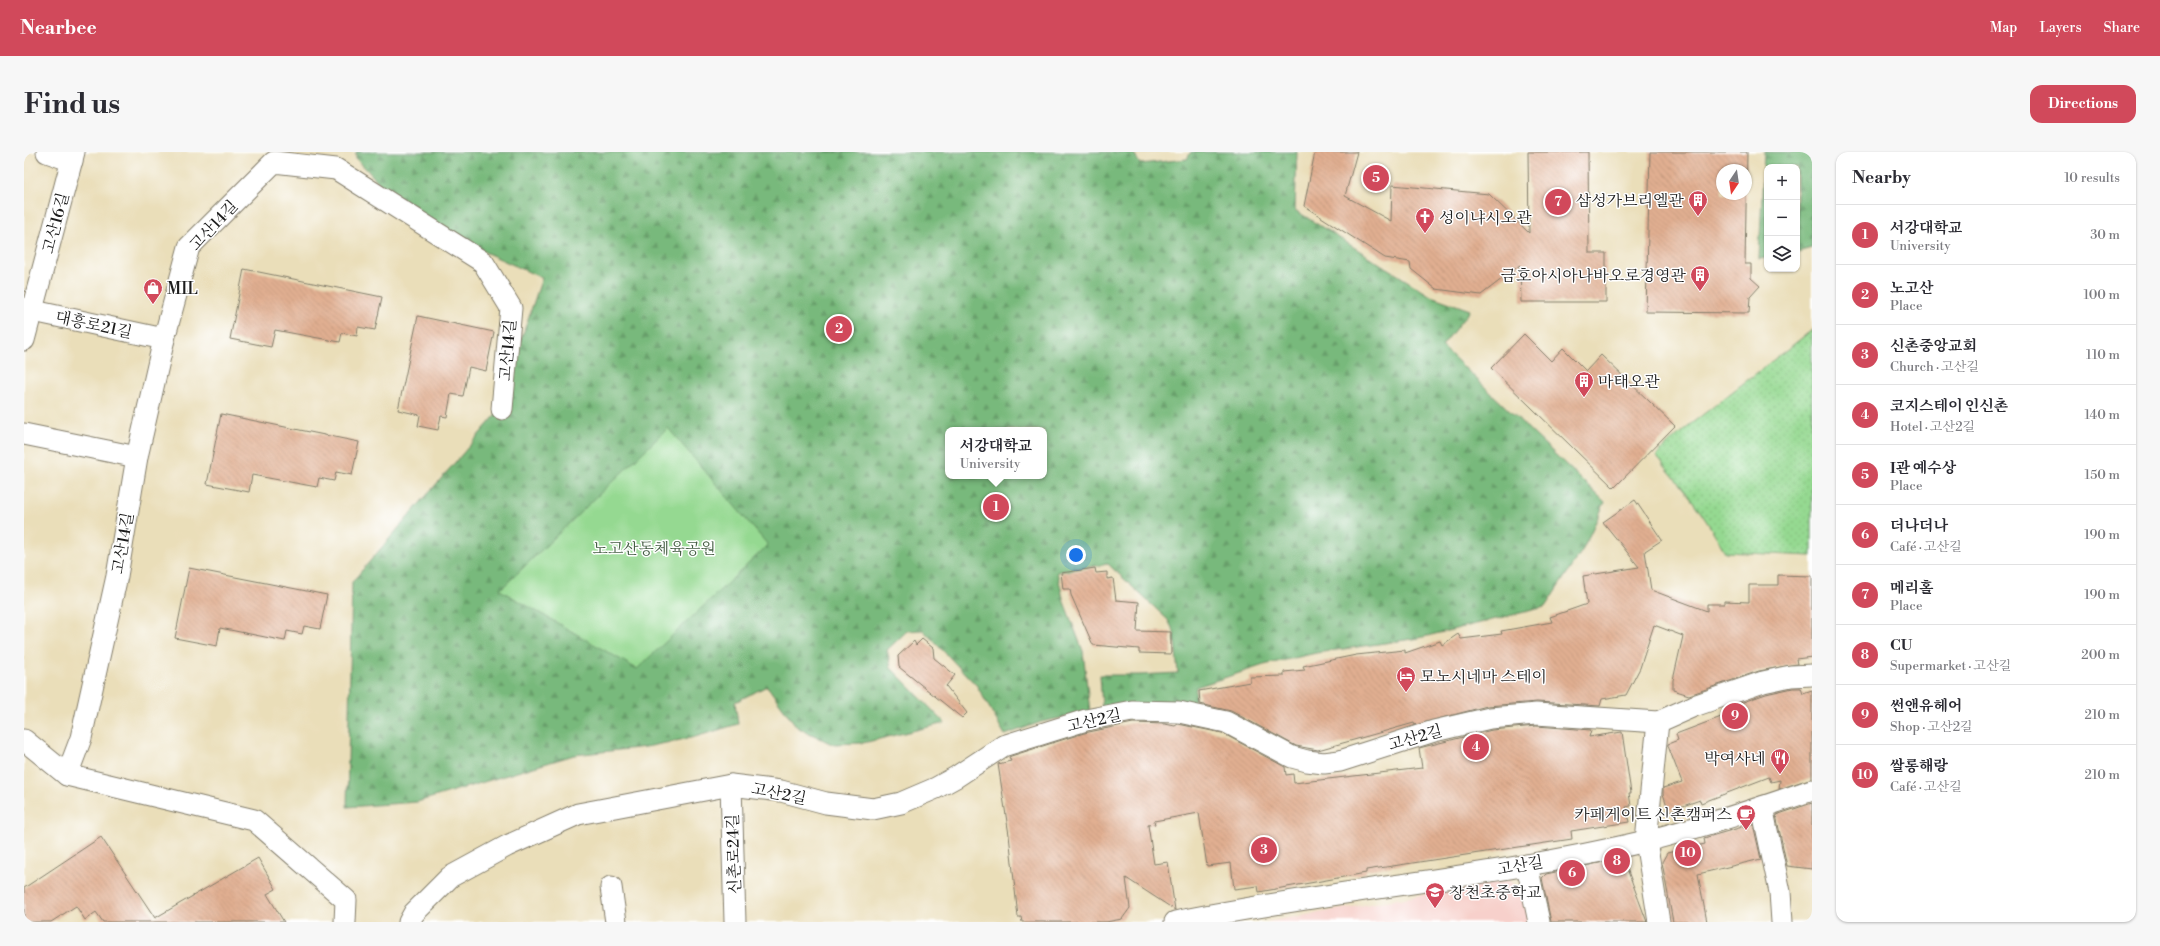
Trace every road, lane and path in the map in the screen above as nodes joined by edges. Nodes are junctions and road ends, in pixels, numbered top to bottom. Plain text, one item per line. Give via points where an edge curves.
1 (47, 152) edge
2 (73, 156) edge
3 (27, 310) edge
4 (164, 339) junction
5 (24, 340) edge
6 (502, 409) dead end
7 (24, 434) edge
8 (137, 458) junction
9 (1812, 676) edge
10 (1658, 722) junction
11 (24, 740) edge
12 (67, 775) junction
13 (731, 786) junction
14 (1812, 790) edge
15 (1762, 807) junction
16 (1646, 840) junction
17 (1527, 865) junction
18 (611, 887) dead end
19 (345, 922) edge
20 (409, 922) edge
21 (616, 922) edge
22 (735, 922) edge
23 (1175, 922) edge
24 (1539, 922) edge
25 (1659, 922) edge
26 (1782, 922) edge

1 - 2 street
2 - 3 street, 고산16길
3 - 4 street, 대흥로21길
3 - 5 street, 고산16길
4 - 6 street, 고산14길 via 188,247 274,162 336,169 483,262 511,308
4 - 8 street, 고산14길
7 - 8 street
8 - 12 street, 고산14길 via 117,576 81,738
9 - 10 street, 고산2길 via 1791,676 1763,682 1694,706
10 - 13 street, 고산2길 via 1536,714 1490,718 1434,730 1340,761 1324,763 1292,757 1226,722 1179,712 1132,711 1086,720 1019,739 1003,746 936,788 901,803 880,807 826,803 781,791
10 - 16 street
11 - 12 street
12 - 19 street via 254,820 346,900
13 - 20 street, 고산2길 via 578,814 508,846 450,877 414,913
13 - 22 street, 신촌로24길
14 - 15 street, 고산길
15 - 16 street, 고산길
15 - 26 street via 1780,892
16 - 17 street, 고산길
16 - 25 street
17 - 23 street, 고산길
17 - 24 street
18 - 21 street

